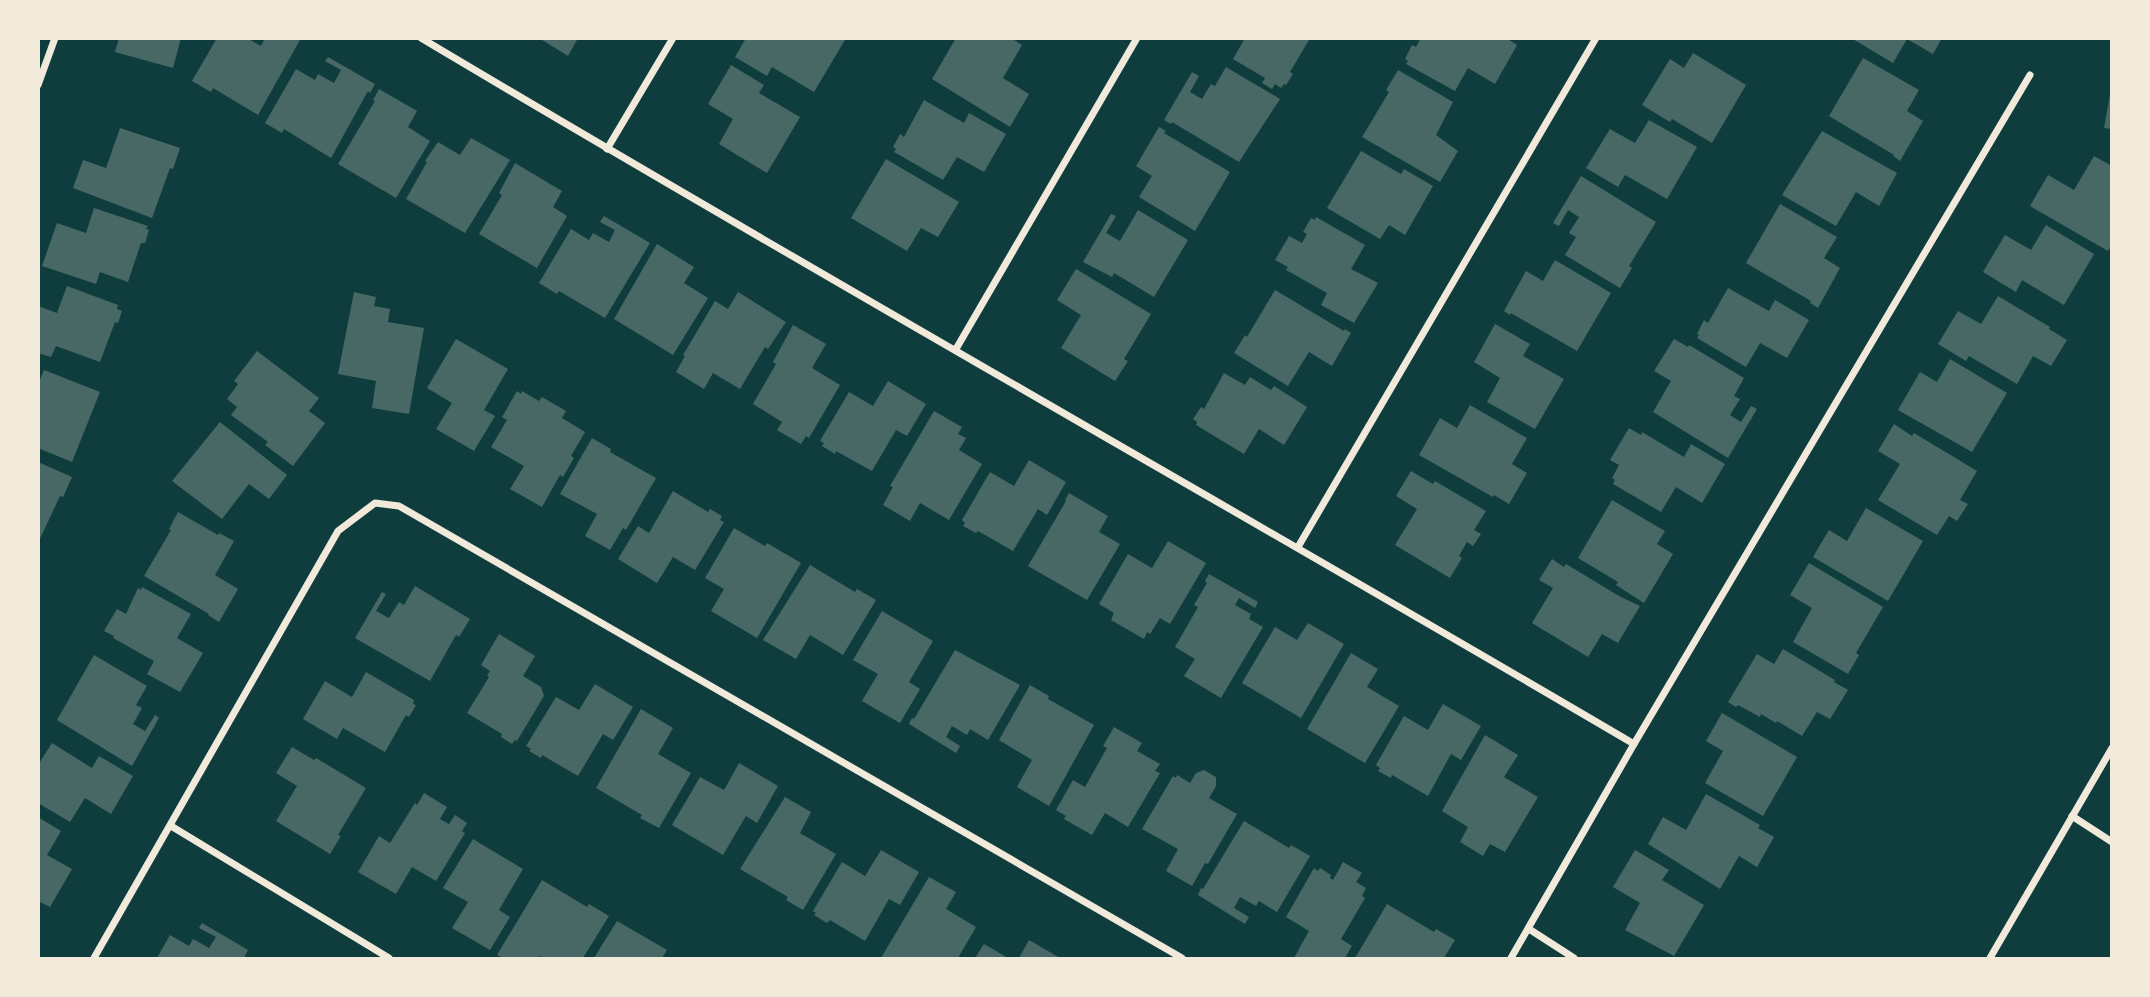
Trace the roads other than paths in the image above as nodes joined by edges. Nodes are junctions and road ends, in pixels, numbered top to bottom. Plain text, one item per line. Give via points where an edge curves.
1 (55, 38) edge
2 (421, 38) edge
3 (673, 38) edge
4 (1137, 38) edge
5 (1596, 38) edge
6 (2030, 75) dead end
7 (38, 85) edge
8 (607, 149) junction
9 (956, 349) junction
10 (1298, 547) junction
11 (1634, 744) junction
12 (2112, 748) edge
13 (2072, 816) junction
14 (171, 827) junction
15 (2112, 842) edge
16 (1529, 929) junction
17 (94, 958) edge
18 (389, 958) edge
19 (1182, 958) edge
20 (1511, 958) edge
21 (1574, 958) edge
22 (1990, 958) edge

1 - 7 street
2 - 8 street
3 - 8 street
4 - 9 street
5 - 10 street
6 - 11 street
8 - 9 street
9 - 10 street
10 - 11 street
11 - 16 street
12 - 13 street
13 - 15 street
13 - 22 street
14 - 17 street
14 - 18 street
14 - 19 street via 338,531 374,503 398,506
16 - 20 street
16 - 21 street

